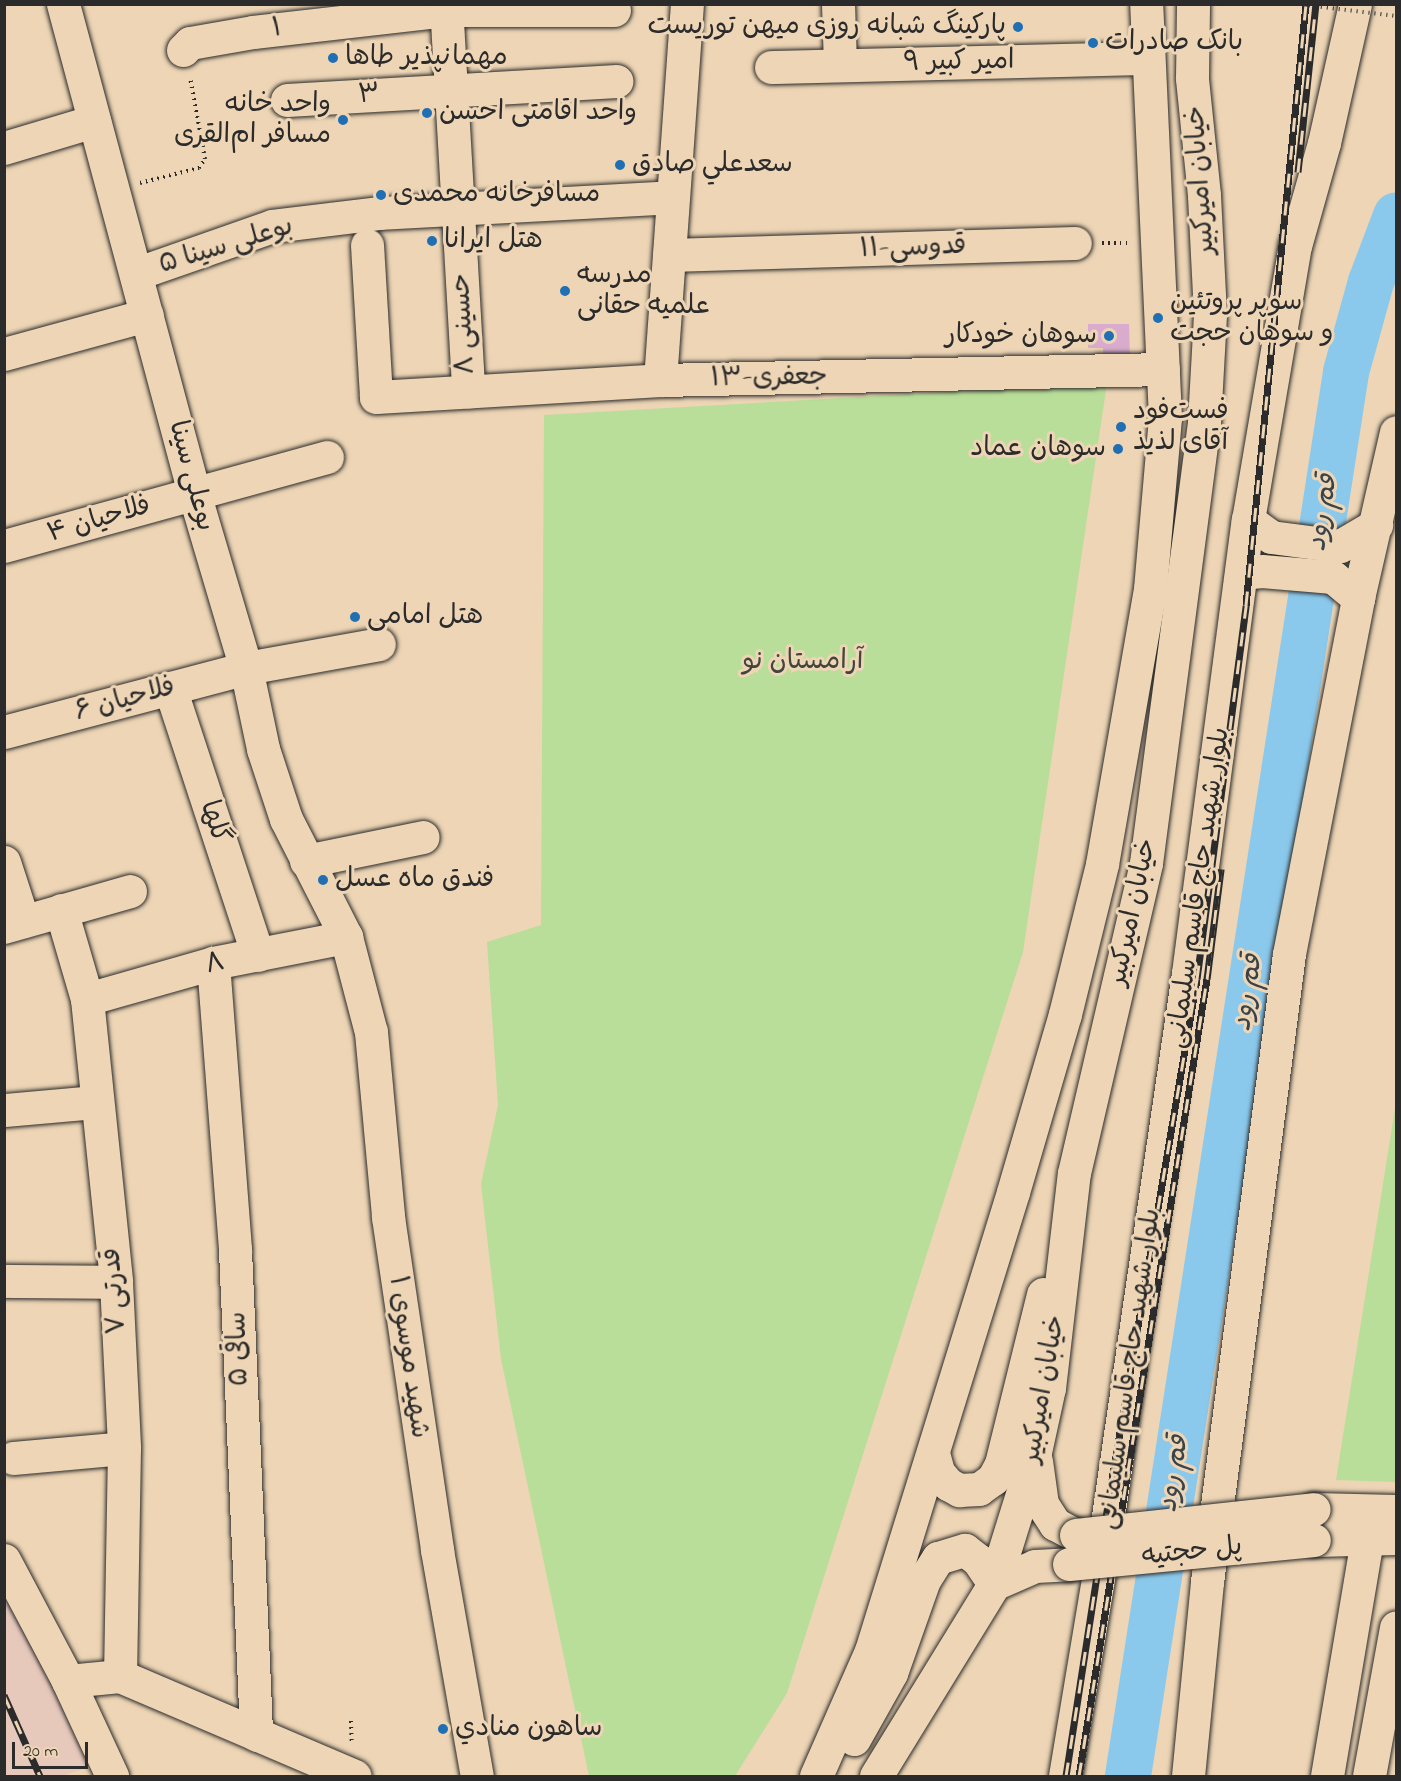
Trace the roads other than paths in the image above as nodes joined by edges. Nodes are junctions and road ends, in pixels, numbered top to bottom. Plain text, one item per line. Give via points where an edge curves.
1 (63, 4) edge
2 (687, 4) edge
3 (838, 4) edge
4 (1146, 4) edge
5 (1193, 4) edge
6 (1355, 4) edge
7 (446, 7) edge
8 (614, 10) dead end
9 (183, 50) road end
10 (1147, 58) junction
11 (840, 63) junction
12 (771, 67) dead end
13 (616, 81) dead end
14 (451, 90) junction
15 (287, 100) dead end
16 (94, 121) junction
17 (4, 148) edge
18 (674, 197) junction
19 (458, 208) junction
20 (1075, 243) road end
21 (367, 244) dead end
22 (669, 255) junction
23 (138, 273) junction
24 (147, 315) junction
25 (4, 354) edge
26 (1163, 369) junction
27 (660, 380) junction
28 (468, 392) junction
29 (1396, 432) edge
30 (327, 457) dead end
31 (195, 493) junction
32 (1376, 525) junction
33 (1259, 529) junction
34 (4, 546) edge
35 (1336, 562) junction
36 (1252, 572) junction
37 (1358, 598) junction
38 (379, 644) dead end
39 (246, 668) junction
40 (170, 688) junction
41 (4, 732) edge
42 (423, 837) dead end
43 (306, 861) junction
44 (4, 862) edge
45 (130, 891) dead end
46 (61, 910) junction
47 (14, 924) edge
48 (346, 938) junction
49 (258, 955) junction
50 (213, 963) junction
51 (87, 999) junction
52 (96, 1102) junction
53 (4, 1110) edge
54 (1074, 1173) junction
55 (4, 1281) edge
56 (116, 1282) junction
57 (124, 1448) junction
58 (1035, 1452) junction
59 (933, 1453) junction
60 (13, 1458) dead end
61 (1396, 1511) edge
62 (1314, 1525) junction
63 (1382, 1539) edge
64 (1073, 1549) junction
65 (4, 1560) edge
66 (994, 1584) junction
67 (1396, 1627) edge
68 (120, 1676) junction
69 (68, 1681) junction
70 (256, 1735) junction
71 (311, 1768) edge
72 (112, 1776) edge
73 (356, 1776) edge
74 (477, 1776) edge
75 (816, 1776) edge
76 (830, 1776) edge
77 (876, 1776) edge
78 (1065, 1776) edge
79 (1188, 1776) edge
80 (1327, 1776) edge
81 (1369, 1776) edge

1 - 16 street, بوعلی سینا
2 - 18 street
3 - 11 street
4 - 10 street, خیابان امیرکبیر
5 - 54 street, خیابان امیرکبیر via 1192,78 1204,195 1210,314 1204,422 1146,863
6 - 33 street, بلوار شهید حاج قاسم سلیمانی via 1324,142 1295,246
7 - 8 street, ۱
7 - 9 street, ۱ via 253,32 190,43
7 - 14 street, حسینی ۸
10 - 11 street, امیر کبیر ۹
10 - 26 street, خیابان امیرکبیر
11 - 12 street, امیر کبیر ۹
13 - 14 street, ۳
14 - 15 street, ۳
14 - 19 street, حسینی ۸
16 - 17 street
16 - 23 street, بوعلی سینا
18 - 19 street, بوعلی سینا ۵
18 - 22 street
19 - 23 street, بوعلی سینا ۵ via 272,226
19 - 28 street, حسینی ۸
20 - 22 street, قدوسی-۱۱
21 - 28 street, جعفری-۱۳ via 376,397
22 - 27 street
23 - 24 street, بوعلی سینا
24 - 25 street
24 - 31 street, بوعلی سینا
26 - 27 street, جعفری-۱۳
26 - 59 street, خیابان امیرکبیر via 1165,418 1150,589 1102,864 1065,1014
27 - 28 street, جعفری-۱۳
29 - 32 street
30 - 31 street, فلاحیان ۴
31 - 34 street, فلاحیان ۴
31 - 39 street, بوعلی سینا
32 - 35 street
32 - 37 street
33 - 35 street
33 - 36 street, بلوار شهید حاج قاسم سلیمانی
35 - 36 street
35 - 37 street
36 - 78 street, بلوار شهید حاج قاسم سلیمانی
37 - 79 street via 1289,954 1207,1582
38 - 39 street, فلاحیان ۶
39 - 40 street, فلاحیان ۶
39 - 43 street, بوعلی سینا via 263,749 286,819
40 - 41 street, فلاحیان ۶
40 - 49 street, گلها
42 - 43 street
43 - 48 street, بوعلی سینا
44 - 47 street
45 - 46 street
46 - 47 street
46 - 51 street, قدرتی ۷
48 - 49 street, ۸
48 - 74 street, شهید موسوی ۱ via 371,1032 388,1217 437,1550
49 - 50 street, ۸
50 - 51 street, ۸
50 - 70 street, ساقی ۵ via 235,1250
51 - 52 street, قدرتی ۷
52 - 53 street
52 - 56 street, قدرتی ۷
54 - 58 street, خیابان امیرکبیر via 1049,1388
54 - 59 street via 997,1472 979,1489 959,1490 938,1472
55 - 56 street
56 - 57 street, قدرتی ۷
57 - 60 street
57 - 68 street, قدرتی ۷
58 - 64 street via 1042,1504
58 - 66 street, خیابان امیرکبیر
59 - 75 street, خیابان امیرکبیر via 871,1651
61 - 62 street
62 - 63 street
62 - 64 street, پل حجتیه, bridge
63 - 80 street
64 - 66 street, پل حجتیه
65 - 69 street
66 - 76 street via 978,1560 964,1550 938,1558 924,1580 891,1673
66 - 77 street, خیابان امیرکبیر
67 - 81 street
68 - 69 street
68 - 70 street
69 - 72 street
70 - 71 street
71 - 73 street

